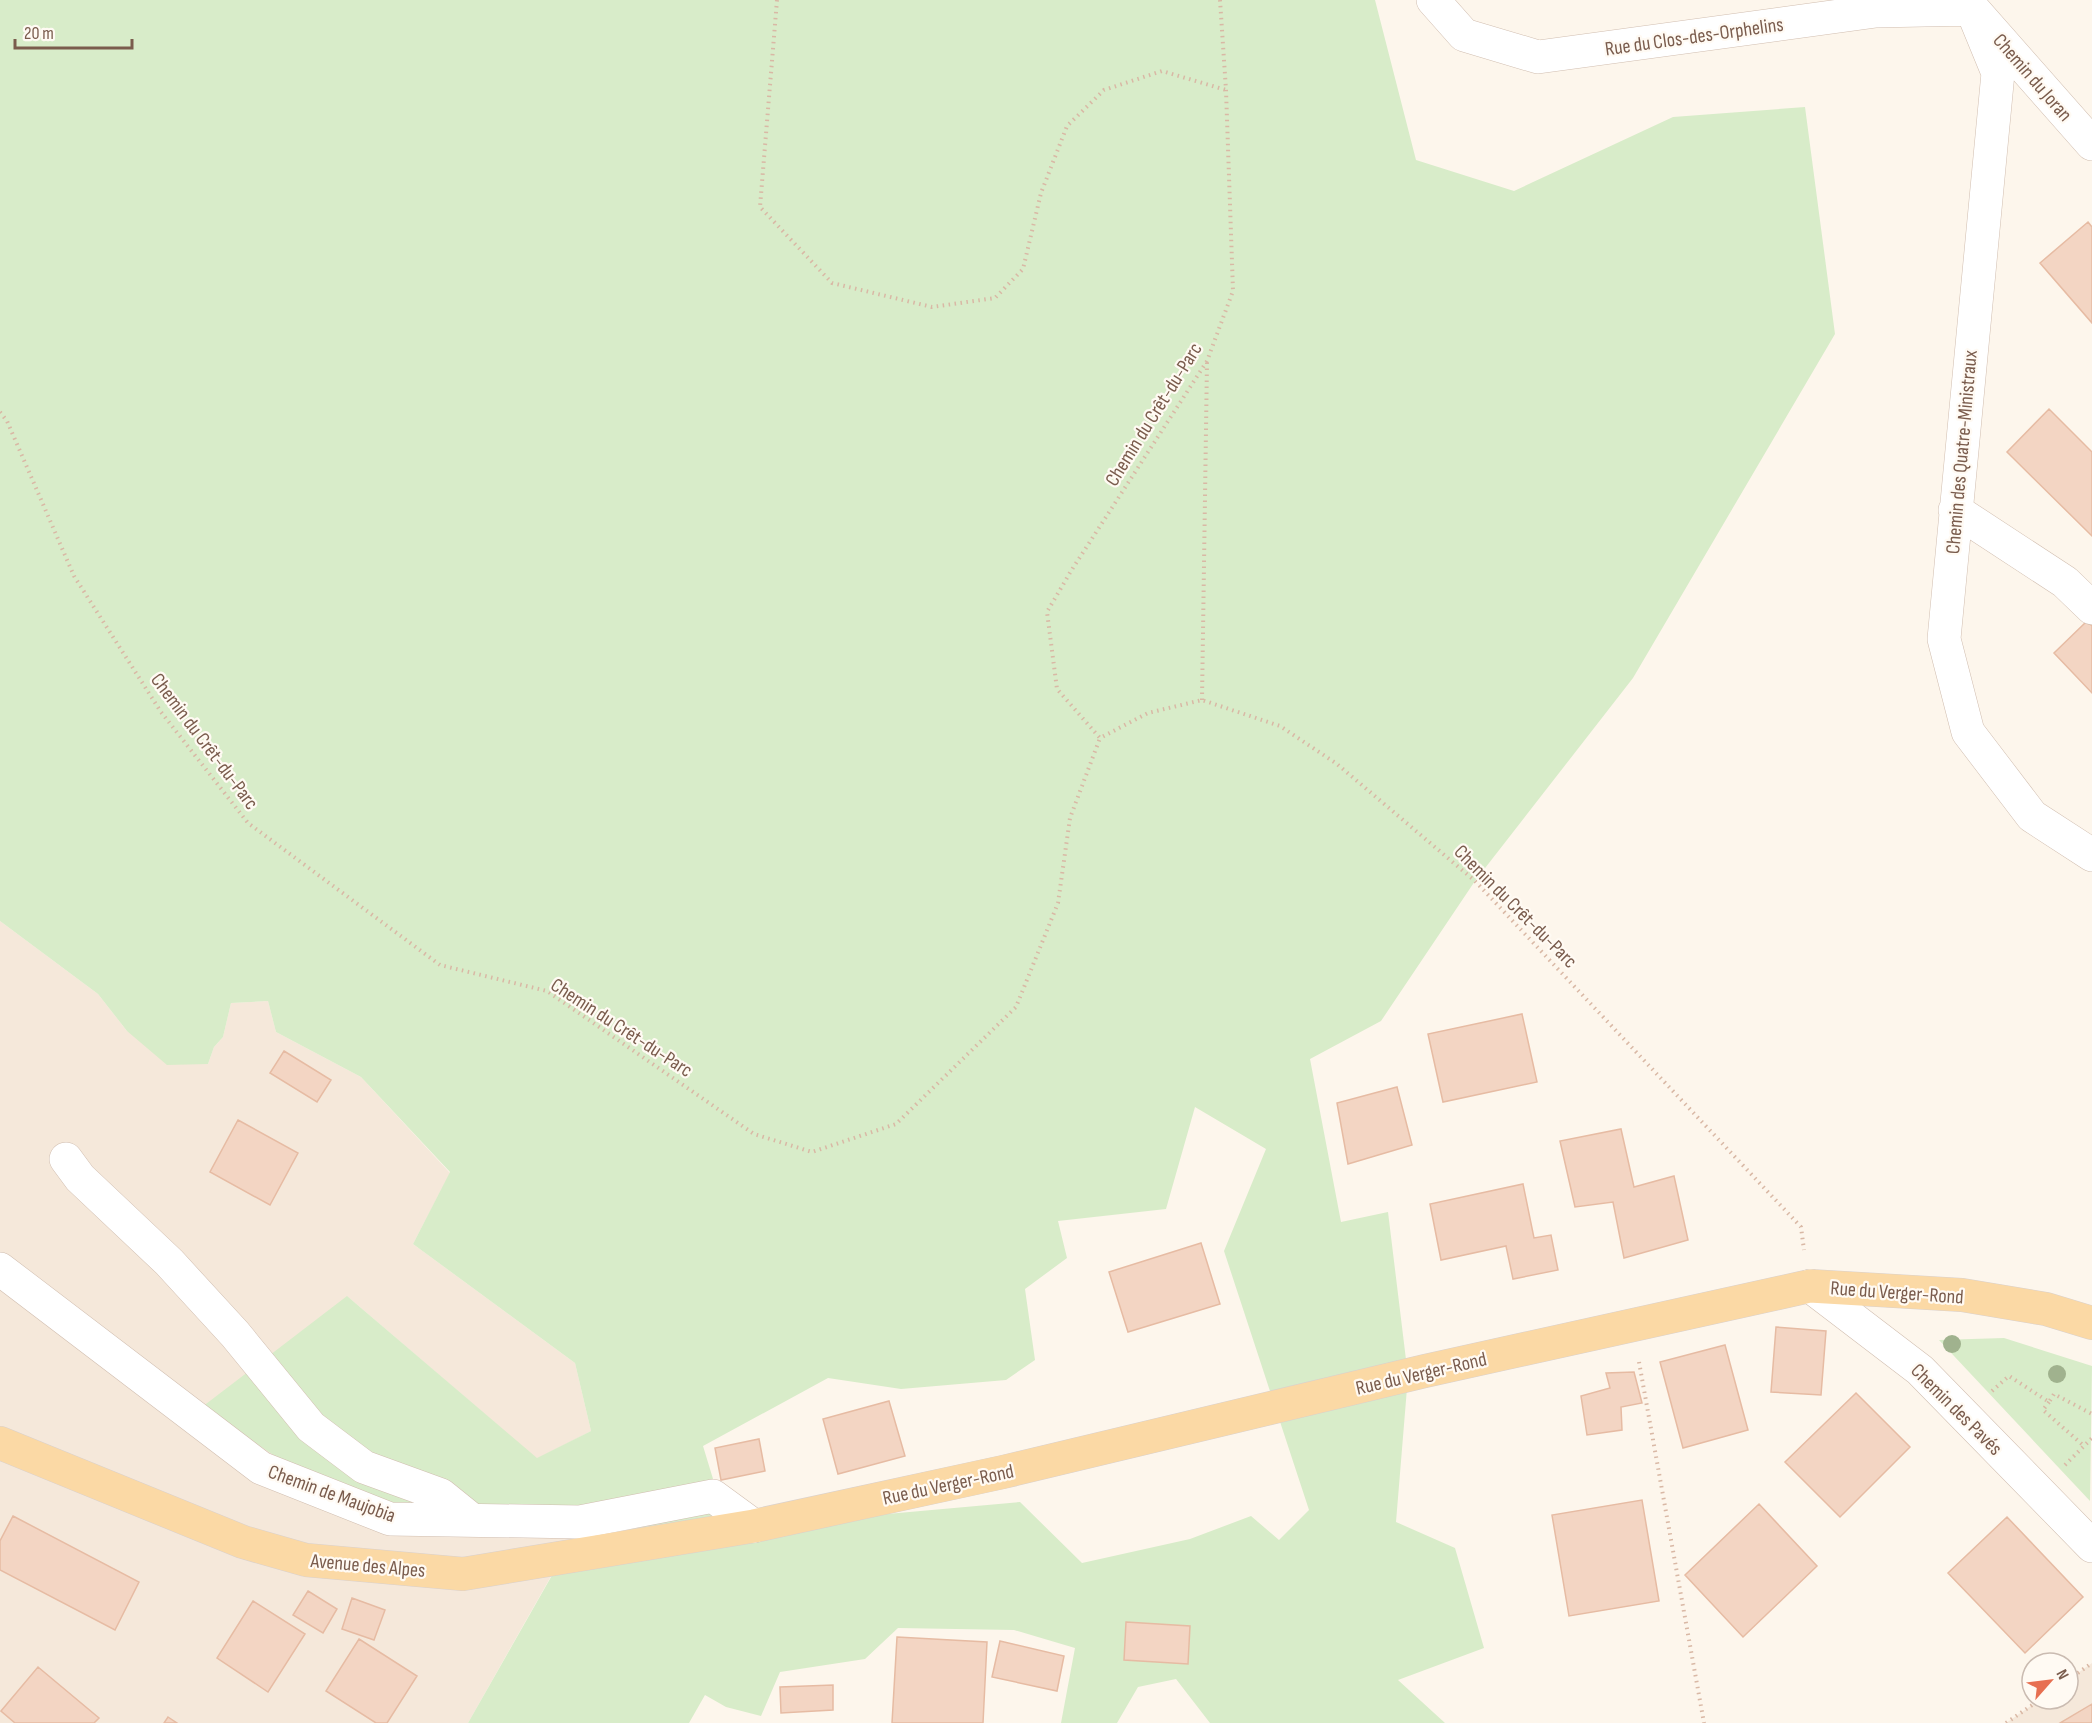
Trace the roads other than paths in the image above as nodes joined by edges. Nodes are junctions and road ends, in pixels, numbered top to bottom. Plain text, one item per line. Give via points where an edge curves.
1 (1434, 0) edge
2 (1971, 5) edge
3 (2092, 144) edge
4 (1954, 510) junction
5 (2078, 579) edge
6 (2092, 608) edge
7 (2092, 855) edge
8 (66, 1159) dead end
9 (0, 1269) edge
10 (1810, 1286) junction
11 (2092, 1323) edge
12 (0, 1443) edge
13 (472, 1520) junction
14 (754, 1526) junction
15 (2092, 1546) edge

1 - 2 street, Rue du Clos-des-Orphelins via 1464,35 1538,57 1876,11
2 - 3 street, Chemin du Joran
2 - 4 street, Chemin des Quatre-Ministraux via 1998,73
4 - 5 street
4 - 7 street, Chemin des Quatre-Ministraux via 1944,639 1968,732 2032,816
5 - 6 street
8 - 13 street via 80,1178 170,1262 311,1426 364,1467 441,1495
9 - 13 street, Chemin de Maujobia via 261,1468 390,1519
10 - 11 main road, Rue du Verger-Rond via 1962,1295 2046,1309
10 - 14 main road, Rue du Verger-Rond
10 - 15 street, Chemin des Pavés via 1920,1370
12 - 14 main road, Avenue des Alpes via 243,1542 306,1560 463,1574
13 - 14 street, Chemin de Maujobia via 580,1522 713,1496

